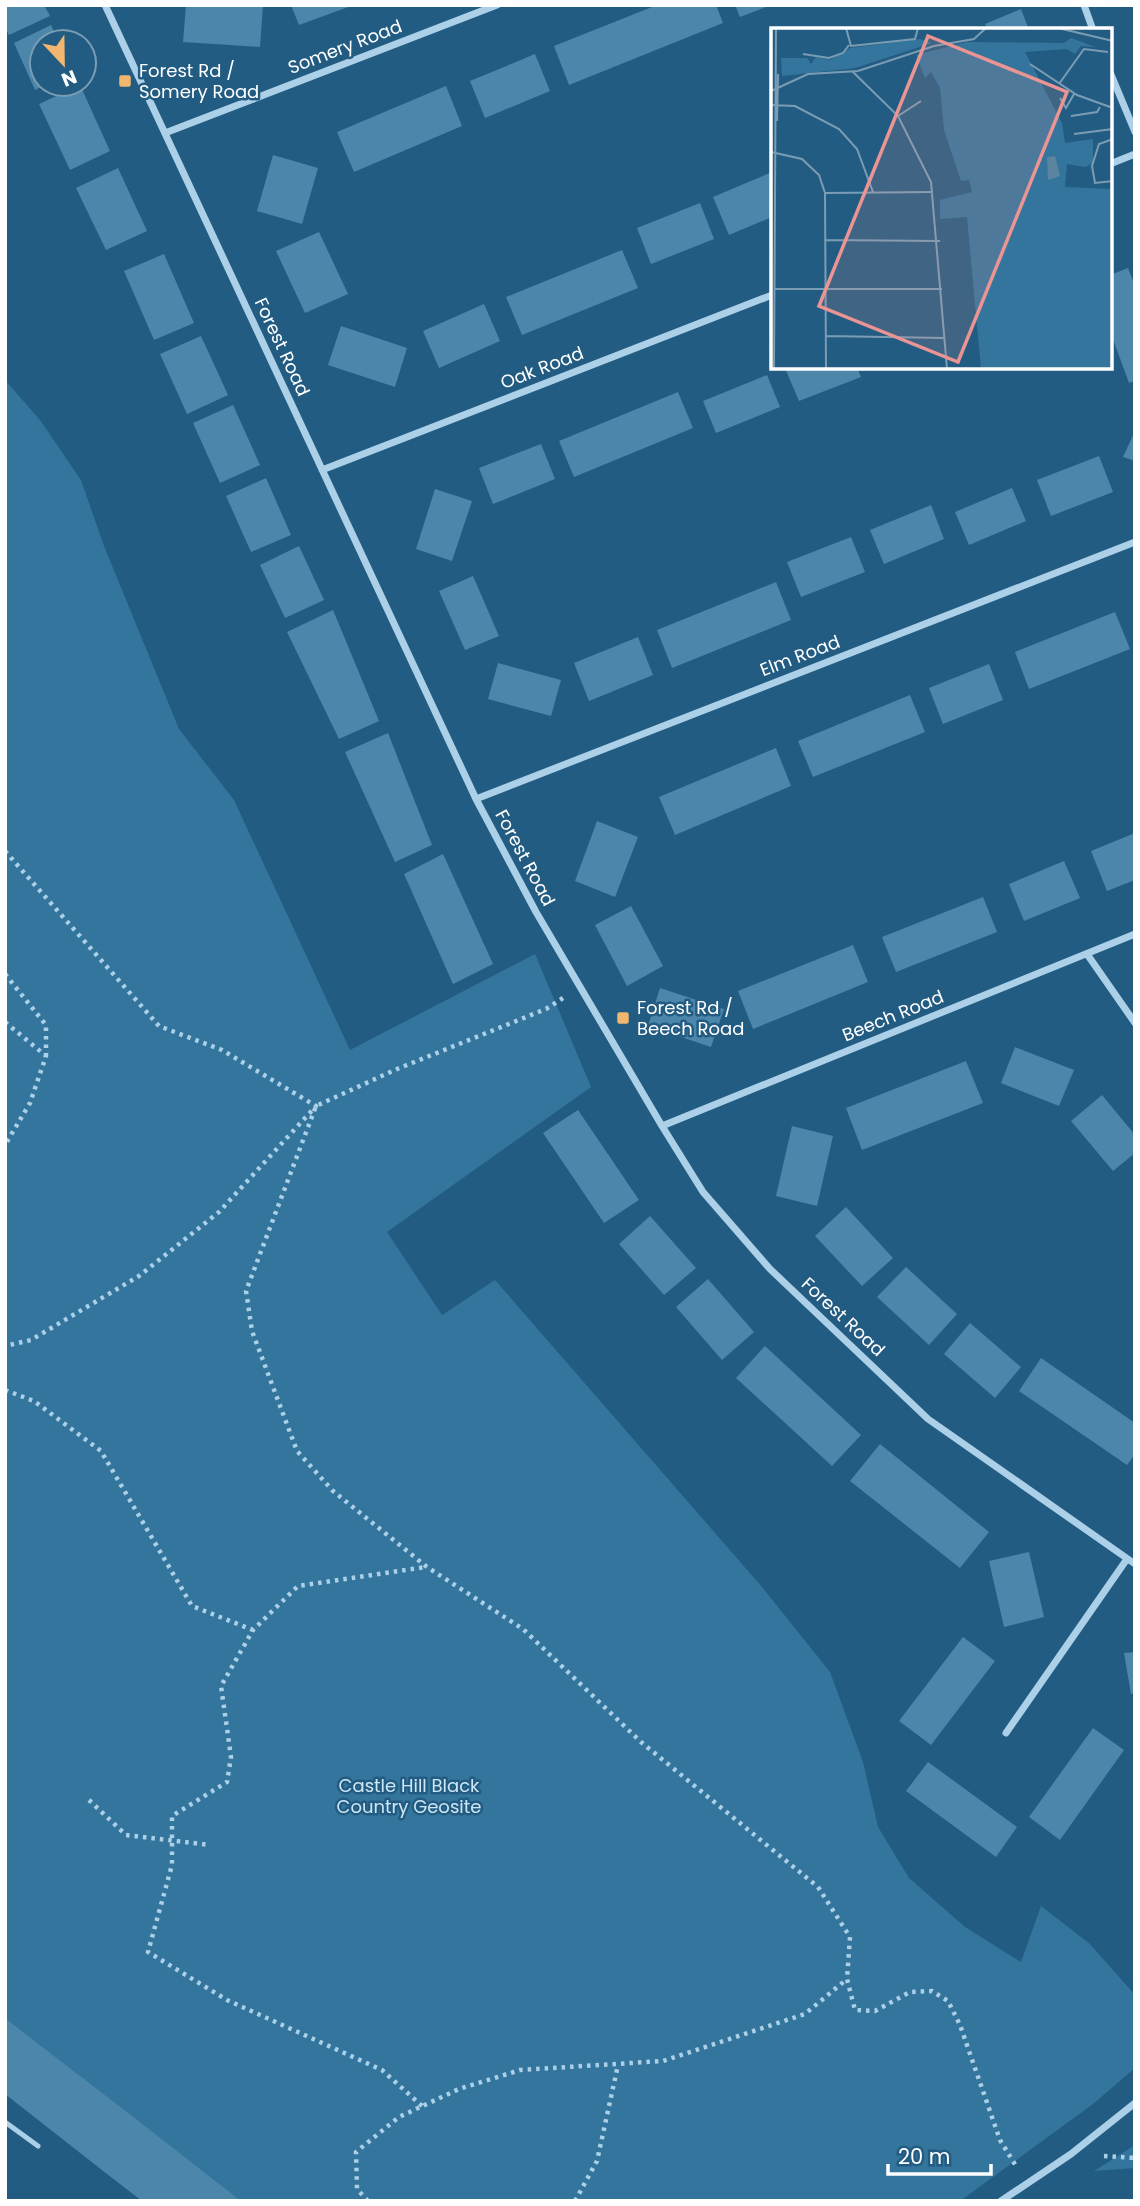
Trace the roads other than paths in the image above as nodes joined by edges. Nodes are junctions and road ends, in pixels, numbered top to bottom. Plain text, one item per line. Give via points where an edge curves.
1 (105, 5) edge
2 (497, 5) edge
3 (1084, 5) edge
4 (1092, 28) edge
5 (1112, 77) edge
6 (1135, 132) edge
7 (165, 133) junction
8 (1135, 154) edge
9 (1112, 163) edge
10 (771, 295) edge
11 (323, 470) junction
12 (1135, 542) edge
13 (476, 799) junction
14 (1135, 934) edge
15 (1087, 954) junction
16 (1135, 1023) edge
17 (662, 1126) junction
18 (1127, 1559) junction
19 (1135, 1564) edge
20 (1006, 1734) dead end
21 (1135, 2103) edge
22 (5, 2122) edge
23 (38, 2146) dead end
24 (1001, 2201) edge

1 - 7 street, Forest Road
2 - 7 street, Somery Road
3 - 4 street
5 - 6 street
7 - 11 street, Forest Road
8 - 9 street
10 - 11 street, Oak Road
11 - 13 street, Forest Road
12 - 13 street, Elm Road
13 - 17 street, Forest Road
14 - 15 street, Beech Road
15 - 16 street
15 - 17 street, Beech Road
17 - 18 street, Forest Road via 703,1192 770,1269 928,1419
18 - 19 street, Forest Road
18 - 20 street
21 - 24 street
22 - 23 lane

